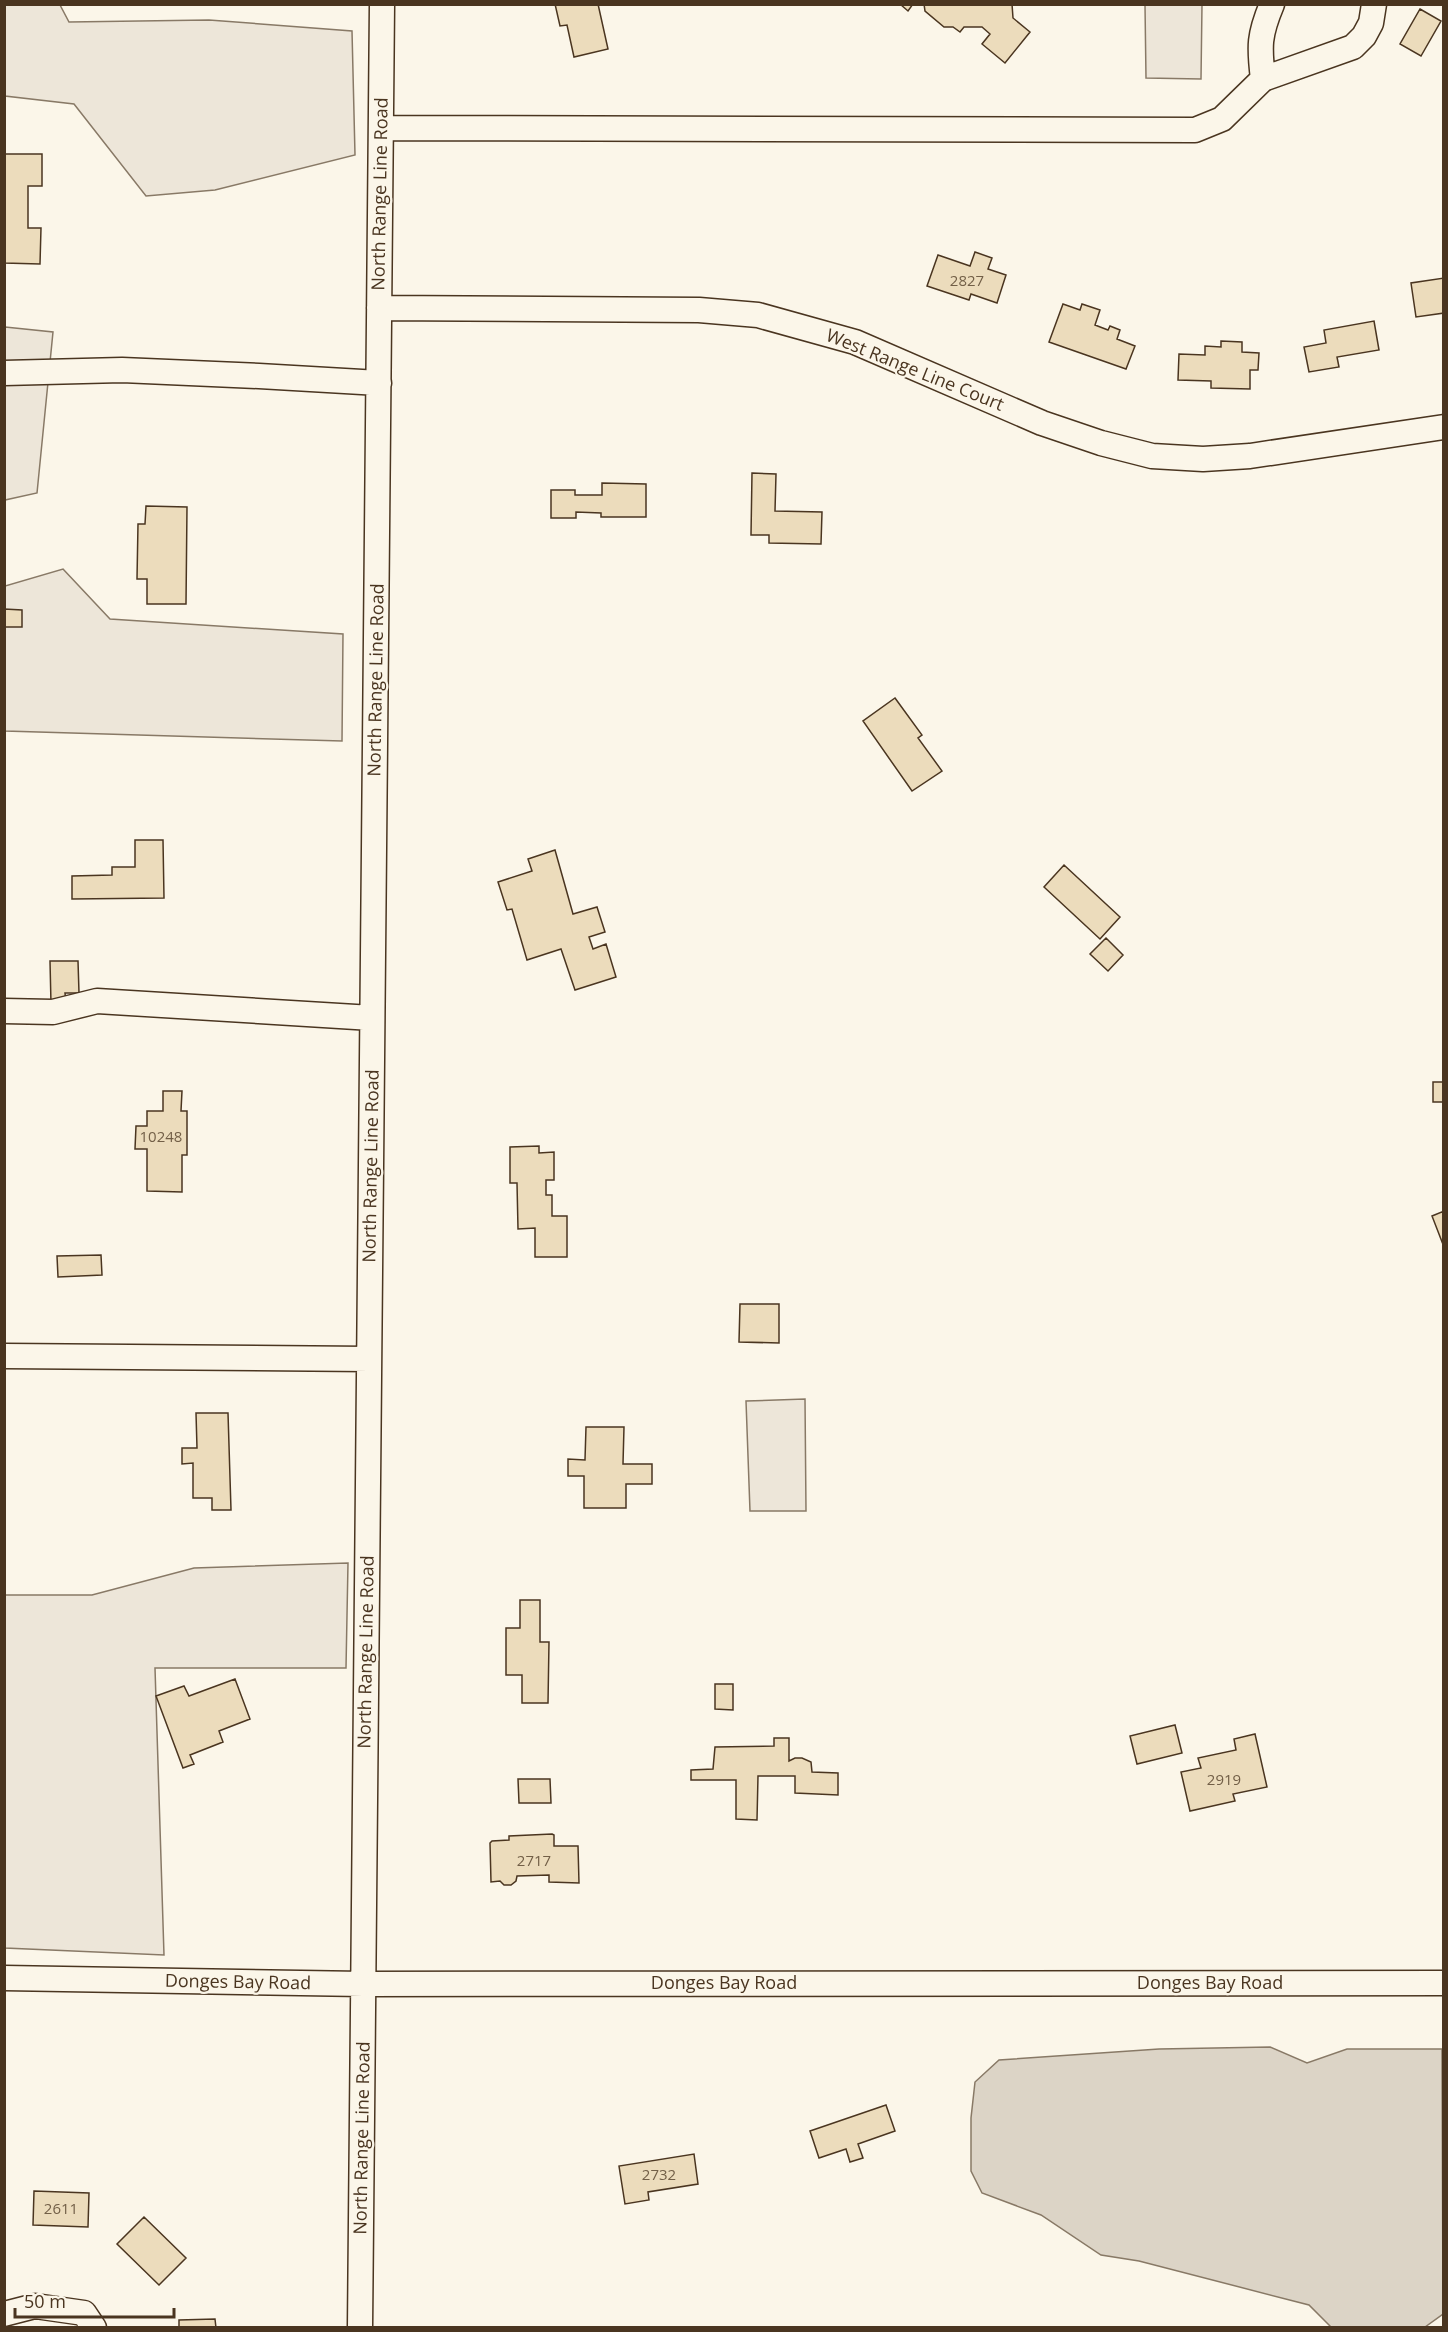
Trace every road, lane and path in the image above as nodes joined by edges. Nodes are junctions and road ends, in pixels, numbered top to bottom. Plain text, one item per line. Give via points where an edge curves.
1 (382, 4) edge
2 (1272, 4) edge
3 (1374, 4) edge
4 (1263, 79) junction
5 (381, 128) junction
6 (379, 308) junction
7 (4, 373) edge
8 (379, 383) junction
9 (1443, 428) edge
10 (4, 1011) edge
11 (372, 1018) junction
12 (4, 1356) edge
13 (369, 1359) junction
14 (4, 1978) edge
15 (1443, 1983) edge
16 (363, 1984) junction
17 (4, 2314) edge
18 (94, 2328) edge
19 (360, 2328) edge

1 - 5 street, North Range Line Road
2 - 4 street via 1262,30
3 - 4 street via 1371,23 1353,47
4 - 5 street via 1222,119 1195,130
5 - 6 street, North Range Line Road
6 - 8 street, North Range Line Road
6 - 9 street, West Range Line Court via 699,310 758,315 855,342 1042,423 1152,456 1250,456
7 - 8 street via 122,370
8 - 11 street, North Range Line Road
10 - 11 street via 53,1012 97,1001
11 - 13 street, North Range Line Road
12 - 13 street
13 - 16 street, North Range Line Road
14 - 16 street, Donges Bay Road
15 - 16 street, Donges Bay Road
16 - 19 street, North Range Line Road
17 - 18 street via 35,2306 84,2313

